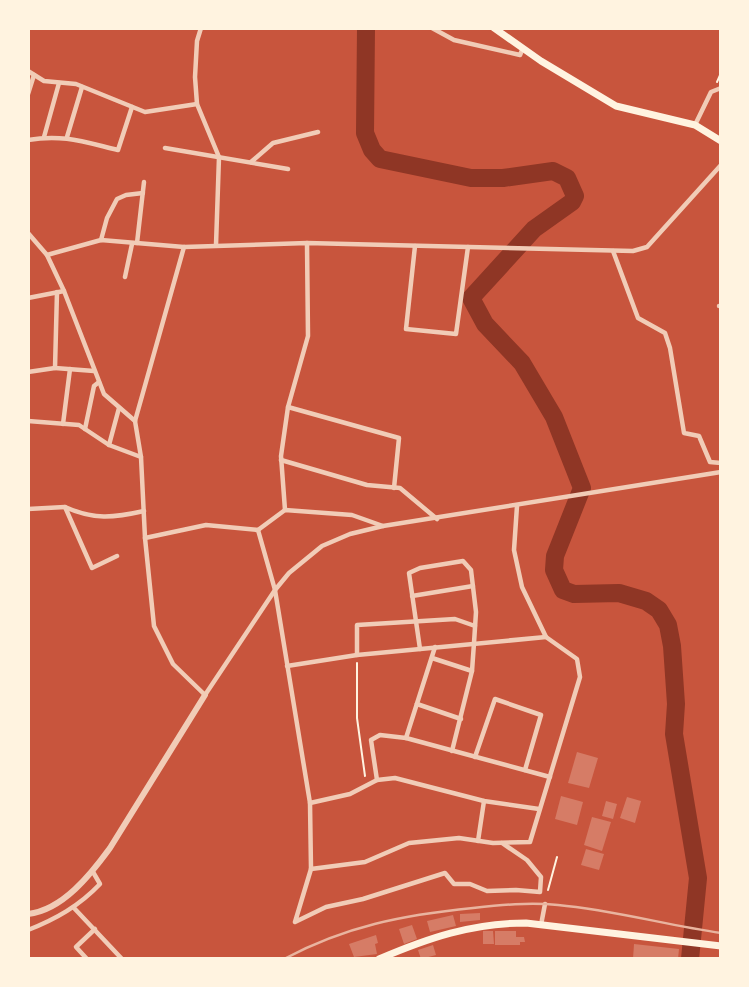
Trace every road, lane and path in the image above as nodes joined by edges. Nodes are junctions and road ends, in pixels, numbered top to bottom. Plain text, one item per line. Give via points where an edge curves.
1 (201, 28) edge
2 (432, 28) edge
3 (494, 28) edge
4 (523, 48) junction
5 (28, 71) edge
6 (34, 75) junction
7 (58, 83) junction
8 (82, 87) junction
9 (721, 88) edge
10 (28, 94) edge
11 (197, 104) junction
12 (132, 107) junction
13 (695, 125) junction
14 (318, 132) dead end
15 (44, 137) junction
16 (67, 137) junction
17 (28, 140) edge
18 (721, 141) edge
19 (165, 148) dead end
20 (219, 157) junction
21 (250, 162) junction
22 (721, 165) edge
23 (288, 169) dead end
24 (144, 182) dead end
25 (143, 193) junction
26 (28, 233) edge
27 (101, 240) junction
28 (307, 243) junction
29 (135, 244) junction
30 (216, 245) junction
31 (415, 246) junction
32 (184, 247) junction
33 (468, 247) junction
34 (613, 251) junction
35 (47, 256) junction
36 (125, 277) dead end
37 (64, 291) junction
38 (57, 292) junction
39 (28, 298) edge
40 (55, 368) junction
41 (70, 369) junction
42 (94, 371) junction
43 (28, 372) edge
44 (99, 382) junction
45 (288, 407) junction
46 (120, 408) junction
47 (28, 421) edge
48 (135, 421) junction
49 (63, 424) junction
50 (85, 429) junction
51 (109, 445) junction
52 (141, 457) junction
53 (281, 460) junction
54 (721, 463) edge
55 (721, 472) edge
56 (394, 488) junction
57 (517, 506) junction
58 (65, 507) junction
59 (28, 509) edge
60 (285, 510) junction
61 (144, 512) junction
62 (437, 519) junction
63 (383, 526) junction
64 (258, 530) junction
65 (145, 538) junction
66 (117, 556) dead end
67 (473, 586) junction
68 (275, 590) junction
69 (412, 596) junction
70 (416, 622) junction
71 (475, 626) junction
72 (546, 637) junction
73 (474, 643) junction
74 (435, 647) junction
75 (421, 649) junction
76 (357, 655) junction
77 (432, 658) junction
78 (287, 666) junction
79 (472, 671) junction
80 (205, 695) junction
81 (417, 704) junction
82 (461, 719) junction
83 (406, 738) junction
84 (452, 751) junction
85 (475, 757) junction
86 (524, 770) junction
87 (550, 777) junction
88 (377, 780) junction
89 (366, 784) junction
90 (484, 801) junction
91 (310, 803) junction
92 (540, 809) junction
93 (478, 841) junction
94 (501, 843) junction
95 (557, 857) dead end
96 (311, 869) junction
97 (93, 872) junction
98 (545, 904) joint
99 (74, 908) junction
100 (28, 914) edge
101 (541, 926) junction
102 (95, 929) junction
103 (28, 930) edge
104 (721, 946) edge
105 (87, 959) edge
106 (122, 959) edge
107 (379, 959) edge

1 - 11 street
2 - 4 street via 454,40 520,55
3 - 4 main road
4 - 13 main road via 616,106
5 - 6 street
6 - 7 street
6 - 10 street
7 - 8 street
7 - 15 street
8 - 12 street
8 - 16 street
9 - 13 street via 711,92
11 - 12 street via 145,112
11 - 20 street
12 - 16 street via 118,150
13 - 18 main road
14 - 21 street via 273,143
15 - 16 street
15 - 17 street
19 - 20 street
20 - 21 street
20 - 30 street
21 - 23 street
22 - 34 street via 647,247
24 - 25 street
25 - 27 street via 117,199
25 - 29 street
26 - 35 street
27 - 29 street
27 - 35 street
28 - 30 street
28 - 31 street
28 - 45 street via 308,336
29 - 32 street
29 - 36 street
30 - 32 street
31 - 33 street
31 - 33 street via 406,329 456,334
32 - 48 street
33 - 34 street
34 - 54 street via 638,318 665,333 684,433 699,436 710,462
35 - 37 street
37 - 38 street
37 - 42 street
38 - 39 street
38 - 40 street
40 - 41 street
40 - 43 street
41 - 42 street
41 - 49 street
42 - 44 street
44 - 46 street via 104,394
44 - 50 street via 94,386
45 - 53 street
45 - 56 street via 399,438
46 - 48 street
46 - 51 street
47 - 49 street
48 - 52 street
49 - 50 street
50 - 51 street
51 - 52 street
52 - 61 street
53 - 56 street via 367,485
53 - 60 street
55 - 57 street
56 - 62 street via 400,488
57 - 62 street
57 - 72 street via 517,567
58 - 59 street
58 - 61 street via 113,518
58 - 66 street via 92,568
60 - 63 street via 352,515
60 - 64 street
61 - 65 street
62 - 63 street
63 - 68 street via 322,546
64 - 65 street via 206,525
64 - 68 street
65 - 80 street via 154,626 173,664
67 - 69 street
67 - 69 street via 471,570 463,561 420,568 409,573
67 - 71 street
68 - 78 street
68 - 80 street
69 - 70 street
70 - 71 street via 455,619
70 - 75 street
70 - 76 street via 357,625
71 - 73 street
72 - 73 street
72 - 87 street via 577,659 580,677
73 - 74 street
73 - 79 street
74 - 75 street
74 - 77 street
75 - 76 street
76 - 78 street
76 - 89 path via 357,718
77 - 79 street
77 - 81 street
78 - 91 street
79 - 82 street
80 - 97 street
81 - 82 street
81 - 83 street
82 - 84 street
83 - 84 street
83 - 88 street via 380,735 370,740
84 - 85 street
85 - 86 street
85 - 86 street via 495,699 541,715
86 - 87 street
87 - 92 street
88 - 89 street
88 - 90 street via 395,778
89 - 91 street via 350,794
90 - 92 street
90 - 93 street
91 - 96 street
92 - 94 street via 530,842
93 - 94 street
93 - 96 street via 459,838 409,843 365,862
94 - 96 street via 527,860 541,877 540,892 487,891 454,884 445,873 327,906 295,922
95 - 98 path
97 - 99 street via 100,884
97 - 100 street via 63,898
98 - 101 street
99 - 102 street
99 - 103 street
101 - 104 main road
101 - 107 main road via 475,926
102 - 105 street via 76,947
102 - 106 street

